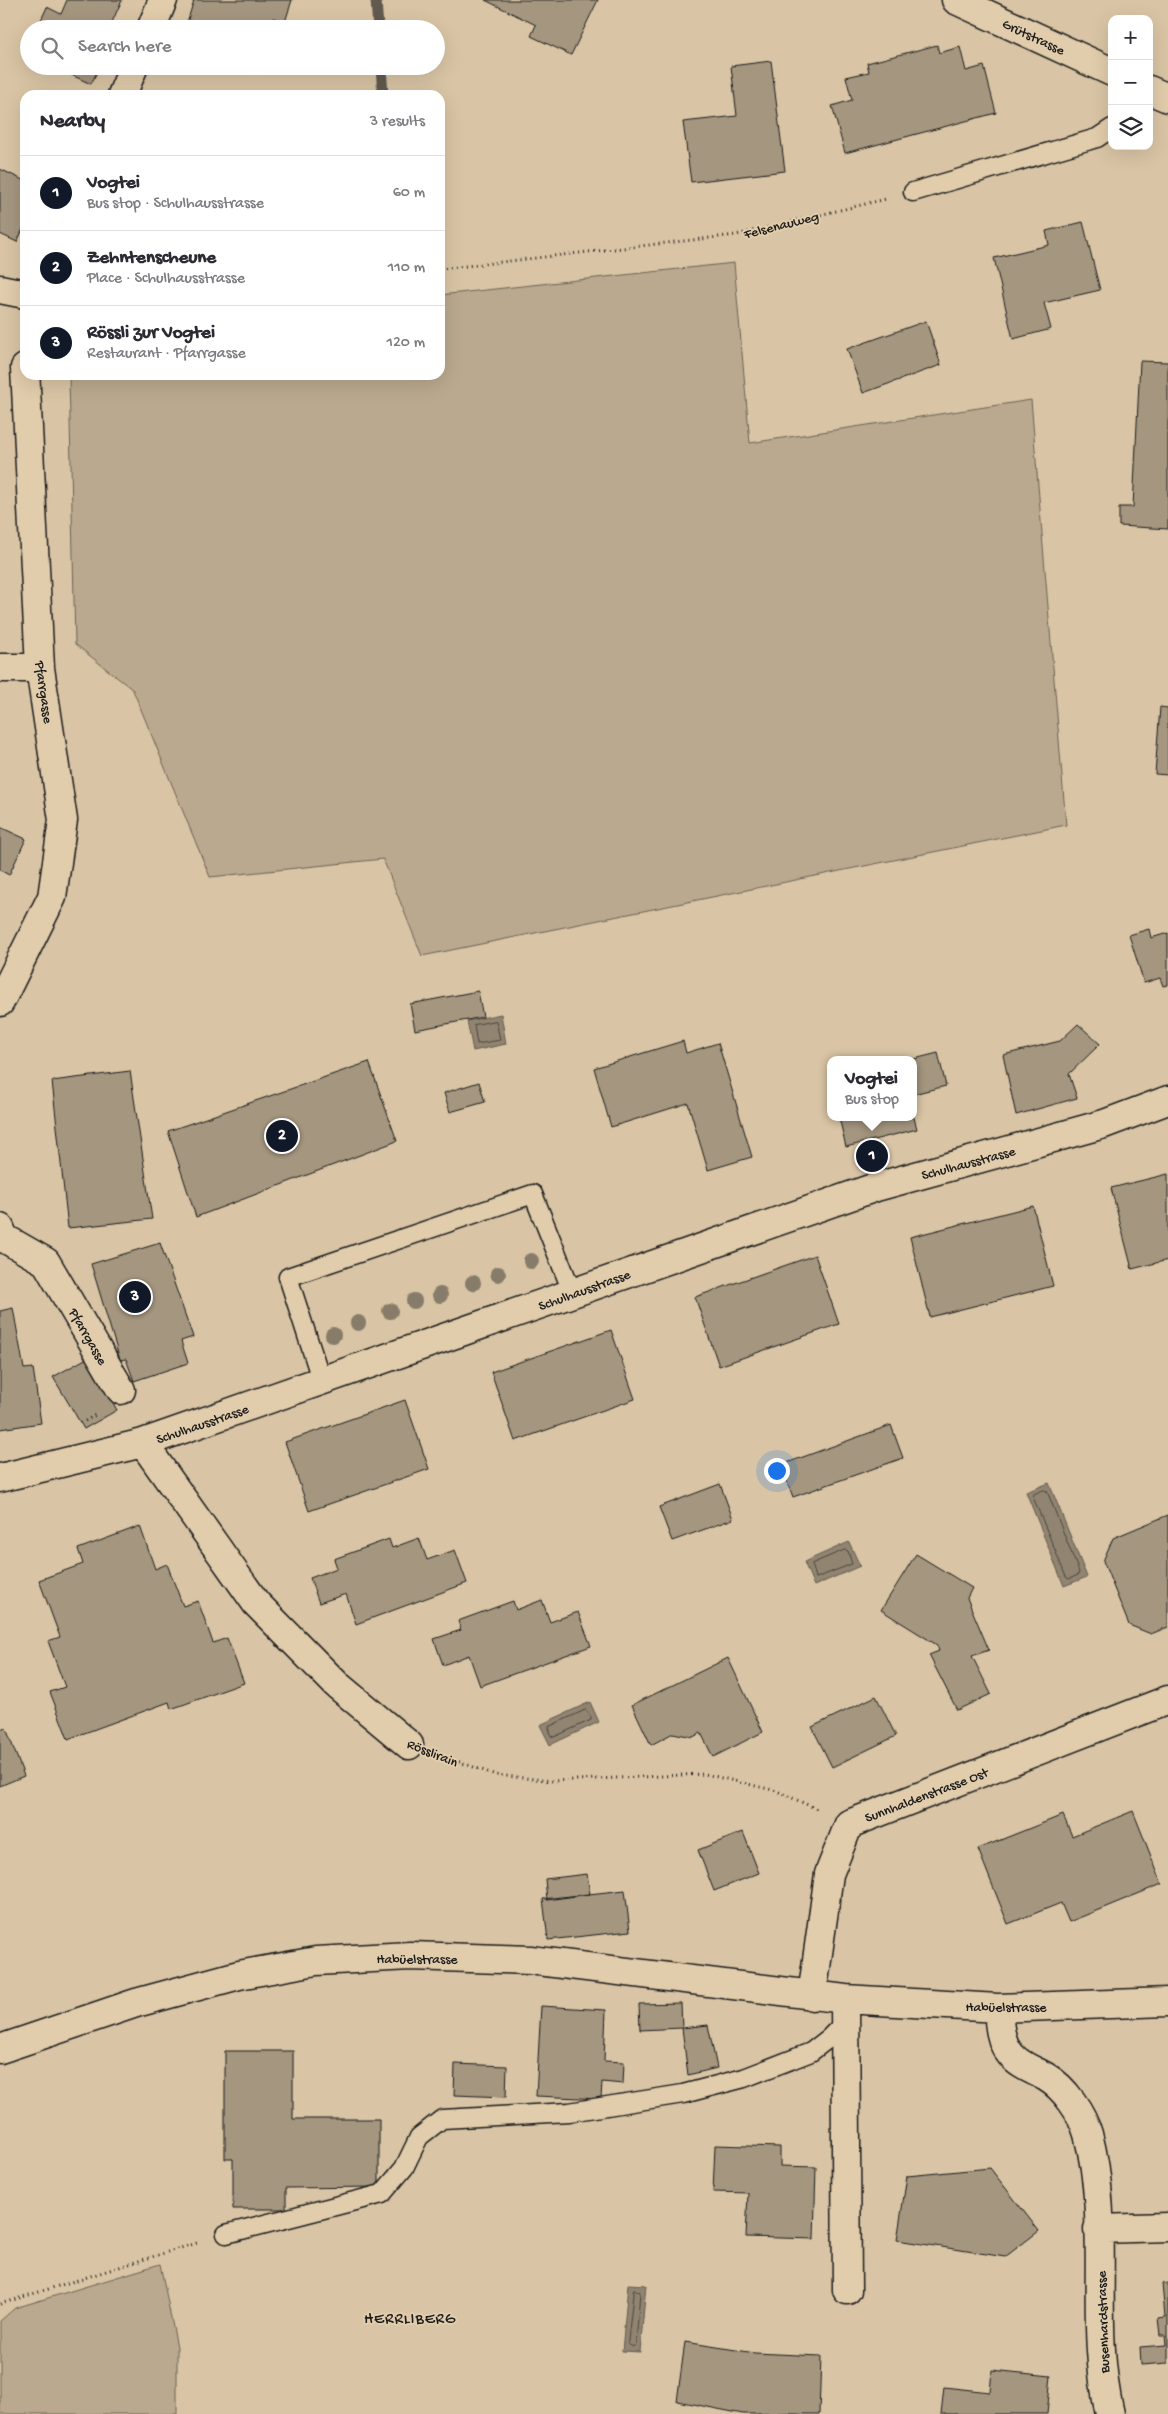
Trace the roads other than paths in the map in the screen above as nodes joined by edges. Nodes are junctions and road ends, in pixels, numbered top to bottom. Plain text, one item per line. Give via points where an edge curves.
1 (163, 0) edge
2 (956, 0) edge
3 (154, 20) edge
4 (1108, 70) edge
5 (130, 75) edge
6 (124, 90) edge
7 (1153, 92) edge
8 (1168, 98) edge
9 (1108, 131) edge
10 (913, 192) road end
11 (0, 289) edge
12 (20, 293) edge
13 (26, 380) edge
14 (0, 668) edge
15 (40, 668) junction
16 (0, 1002) edge
17 (1168, 1100) edge
18 (0, 1228) edge
19 (573, 1294) junction
20 (322, 1382) junction
21 (121, 1390) road end
22 (143, 1443) junction
23 (0, 1478) edge
24 (1168, 1700) edge
25 (409, 1745) road end
26 (812, 1996) junction
27 (1168, 2002) edge
28 (998, 2008) junction
29 (845, 2011) junction
30 (0, 2050) edge
31 (1168, 2227) edge
32 (1098, 2229) junction
33 (226, 2234) road end
34 (847, 2290) dead end
35 (1110, 2414) edge

1 - 3 street
2 - 4 street, Grütstrasse
5 - 6 street
7 - 8 street
9 - 10 lane via 1097,138
11 - 12 street
13 - 15 street, Pfarrgasse
14 - 15 street
15 - 16 street, Pfarrgasse via 63,820 52,897
17 - 19 street, Schulhausstrasse via 1104,1124 876,1187
18 - 21 street, Pfarrgasse via 4,1238 46,1262
19 - 20 street, Schulhausstrasse
19 - 20 lane via 534,1194 288,1277
20 - 22 street, Schulhausstrasse
22 - 23 street, Schulhausstrasse
22 - 25 street, Rösslirain via 256,1604 336,1684
24 - 26 street, Sunnhaldenstrasse Ost via 849,1824 829,1874
26 - 29 street, Habüelstrasse
26 - 30 street, Habüelstrasse via 530,1960 410,1956 334,1960 239,1975 136,2003
27 - 28 street, Habüelstrasse
28 - 29 street, Habüelstrasse
28 - 32 street, Busenhardstrasse via 1000,2032 1010,2054 1025,2067 1048,2078 1080,2114 1091,2153
29 - 33 lane via 829,2038 811,2052 744,2078 683,2094 569,2112 442,2119 420,2137 404,2168 382,2194
29 - 34 street
31 - 32 street
32 - 35 street, Busenhardstrasse via 1102,2358

